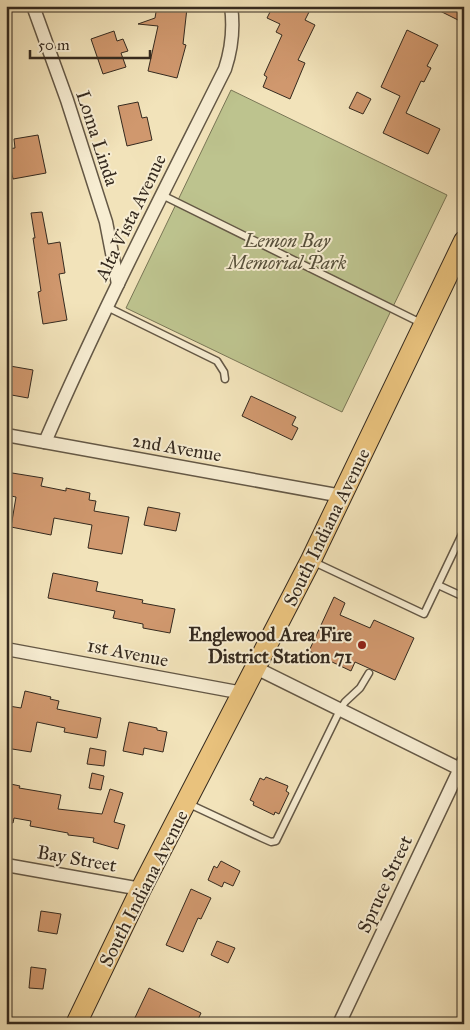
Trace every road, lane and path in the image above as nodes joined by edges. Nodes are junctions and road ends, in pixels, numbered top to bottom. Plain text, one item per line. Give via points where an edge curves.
1 (33, 6) edge
2 (231, 6) edge
3 (162, 195) junction
4 (464, 241) edge
5 (118, 284) junction
6 (107, 307) junction
7 (424, 324) junction
8 (225, 379) dead end
9 (6, 435) edge
10 (46, 442) junction
11 (342, 496) junction
12 (464, 530) edge
13 (462, 540) edge
14 (311, 560) junction
15 (438, 585) junction
16 (464, 597) edge
17 (6, 649) edge
18 (256, 668) junction
19 (369, 673) dead end
20 (243, 693) junction
21 (340, 710) junction
22 (462, 767) edge
23 (186, 803) junction
24 (6, 865) edge
25 (141, 889) junction
26 (76, 1024) edge
27 (339, 1024) edge

1 - 5 street, Loma Linda via 106,222
2 - 3 street, Alta Vista Avenue via 232,45 225,69
3 - 5 street, Alta Vista Avenue
3 - 7 lane
4 - 7 main road, South Indiana Avenue
5 - 6 street, Alta Vista Avenue
6 - 8 lane via 217,361
6 - 10 street, Alta Vista Avenue
7 - 11 main road, South Indiana Avenue
9 - 10 street, 2nd Avenue
10 - 11 street, 2nd Avenue
11 - 14 main road, South Indiana Avenue
12 - 13 lane
13 - 15 lane
14 - 15 lane via 424,614
14 - 18 main road, South Indiana Avenue
15 - 16 lane
17 - 20 street, 1st Avenue
18 - 20 main road, South Indiana Avenue
18 - 21 street
19 - 21 lane
20 - 23 main road, South Indiana Avenue
21 - 22 street
21 - 23 lane via 276,841 271,842
22 - 27 street, Spruce Street
23 - 25 main road, South Indiana Avenue
24 - 25 street, Bay Street
25 - 26 main road, South Indiana Avenue

